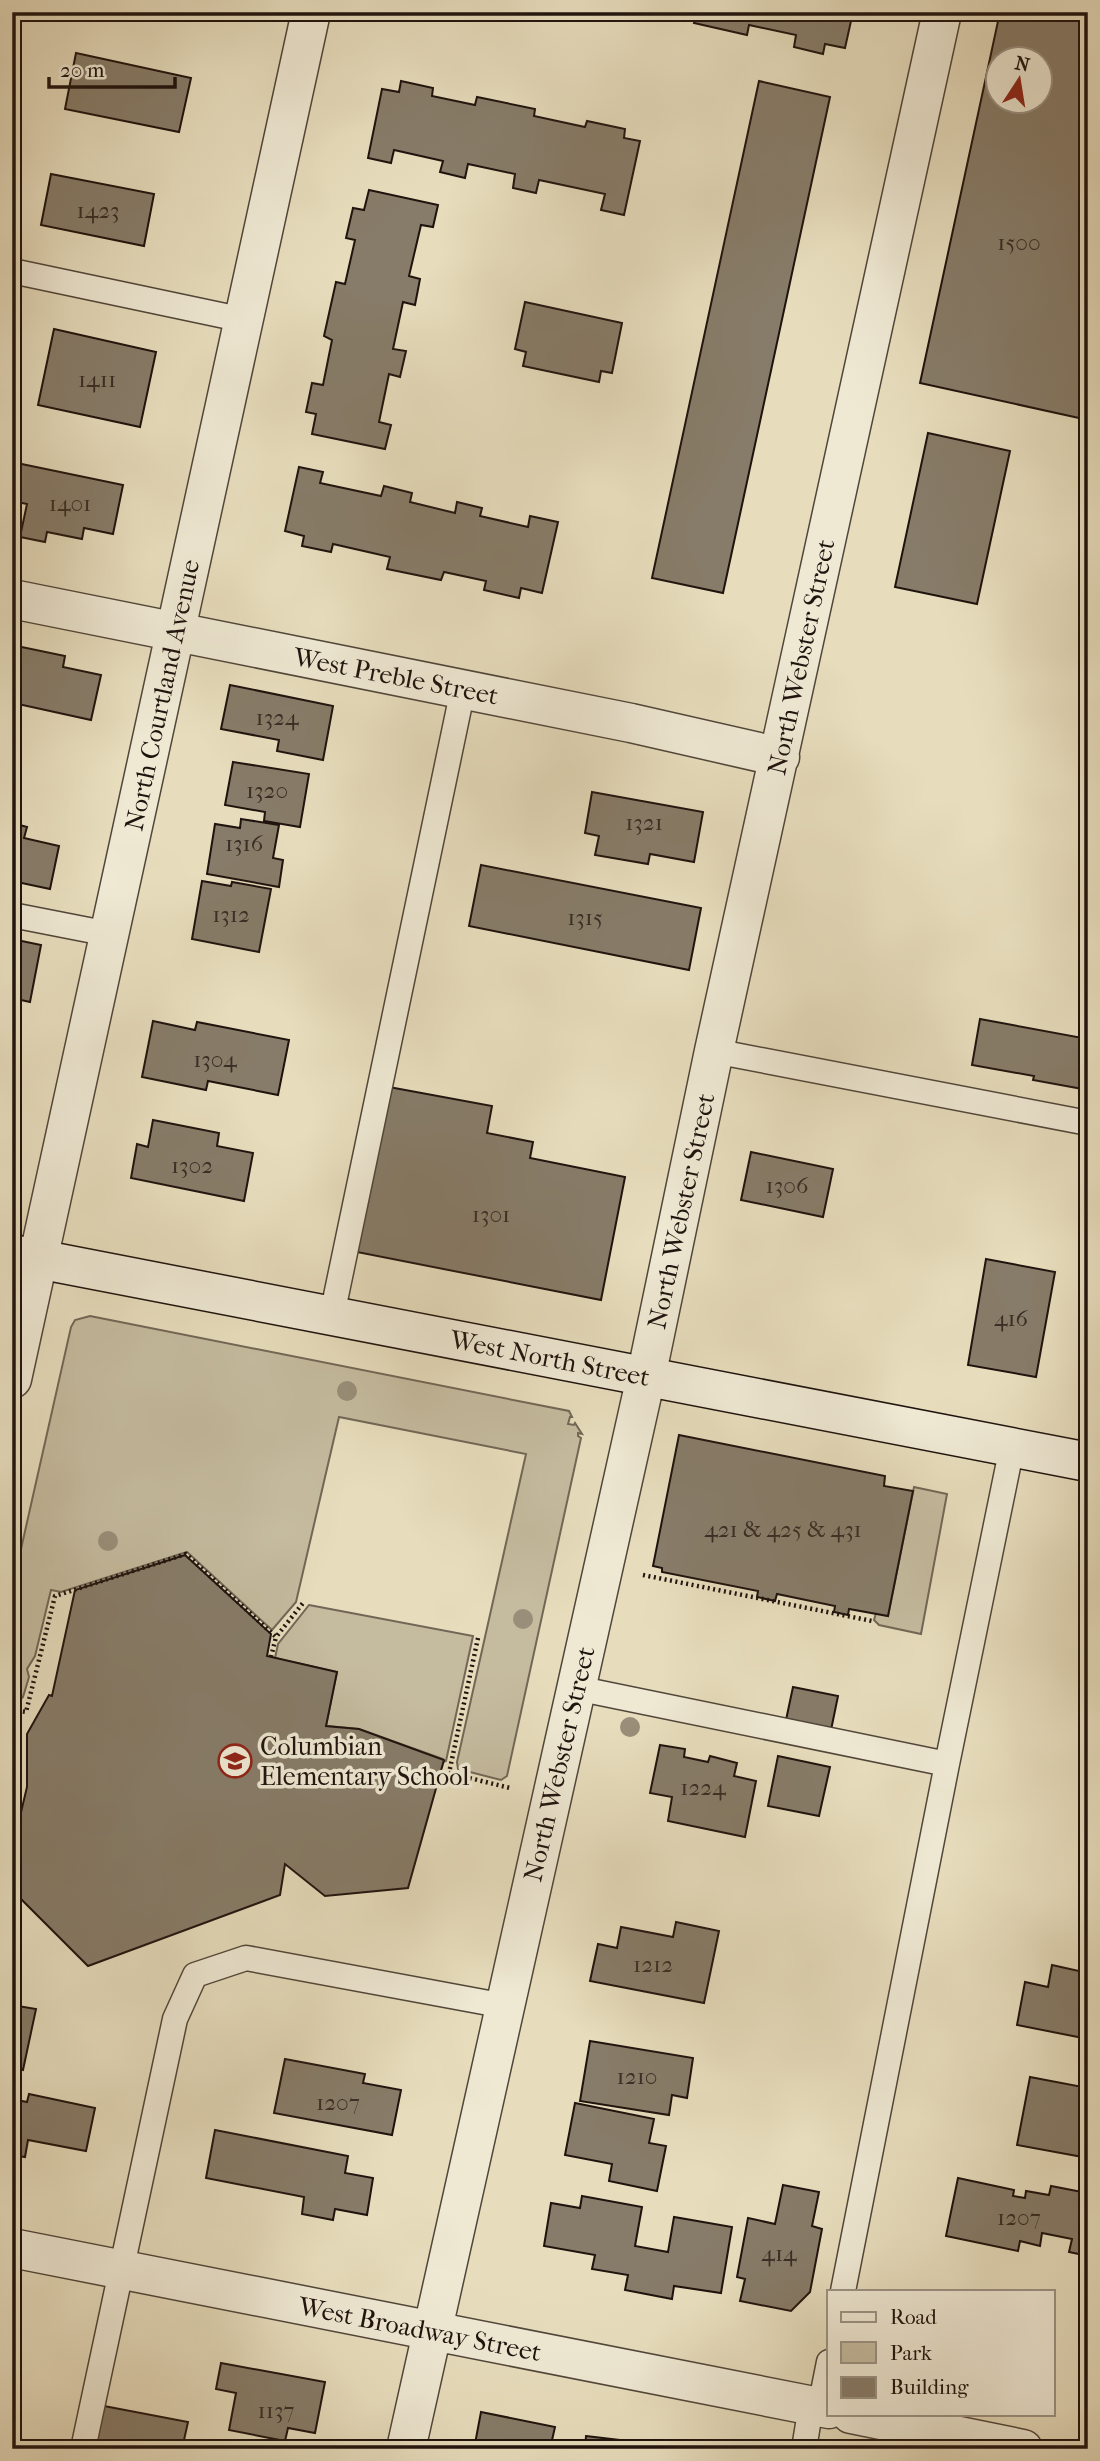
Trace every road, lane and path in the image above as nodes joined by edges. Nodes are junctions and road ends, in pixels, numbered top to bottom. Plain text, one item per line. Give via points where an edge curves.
1 (311, 12) edge
2 (942, 12) edge
3 (12, 271) edge
4 (244, 320) junction
5 (12, 599) edge
6 (175, 632) junction
7 (463, 689) junction
8 (780, 757) junction
9 (12, 915) edge
10 (109, 934) junction
11 (714, 1051) junction
12 (1088, 1123) edge
13 (25, 1256) edge
14 (332, 1315) junction
15 (646, 1377) junction
16 (12, 1379) edge
17 (1012, 1447) junction
18 (1088, 1462) edge
19 (642, 1574) dead end
20 (303, 1603) dead end
21 (872, 1621) dead end
22 (276, 1637) junction
23 (478, 1638) dead end
24 (271, 1657) dead end
25 (576, 1688) junction
26 (12, 1710) edge
27 (947, 1764) junction
28 (510, 1788) dead end
29 (505, 2006) junction
30 (12, 2248) edge
31 (123, 2270) junction
32 (843, 2290) edge
33 (432, 2331) junction
34 (827, 2409) edge
35 (827, 2412) edge
36 (862, 2416) edge
37 (83, 2449) edge
38 (406, 2449) edge
39 (804, 2449) edge
40 (1023, 2449) edge

1 - 4 street, North Courtland Avenue
2 - 8 street, North Webster Street
3 - 4 lane
4 - 6 street, North Courtland Avenue
5 - 6 street, West Preble Street
6 - 7 street, West Preble Street
6 - 10 street, North Courtland Avenue
7 - 8 street, West Preble Street
7 - 14 lane
8 - 11 street, North Webster Street
9 - 10 lane
10 - 13 street, North Courtland Avenue
11 - 12 lane
11 - 15 street, North Webster Street
13 - 14 street, West North Street
13 - 16 street, North Courtland Avenue
14 - 15 street, West North Street
15 - 17 street, West North Street
15 - 25 street, North Webster Street
17 - 18 street, West North Street
17 - 27 lane
19 - 21 path
20 - 22 path
22 - 24 path
22 - 26 path via 186,1554 55,1596 26,1712
23 - 28 path via 449,1773
25 - 27 lane
25 - 29 street, North Webster Street
27 - 32 lane
29 - 31 lane via 246,1958 195,1975 176,2019
29 - 33 street, North Webster Street
30 - 31 street, West Broadway Street
31 - 33 street, West Broadway Street
31 - 37 lane
33 - 34 street, West Broadway Street
33 - 38 street, North Webster Street
35 - 39 lane via 809,2418
36 - 40 street, West Broadway Street

